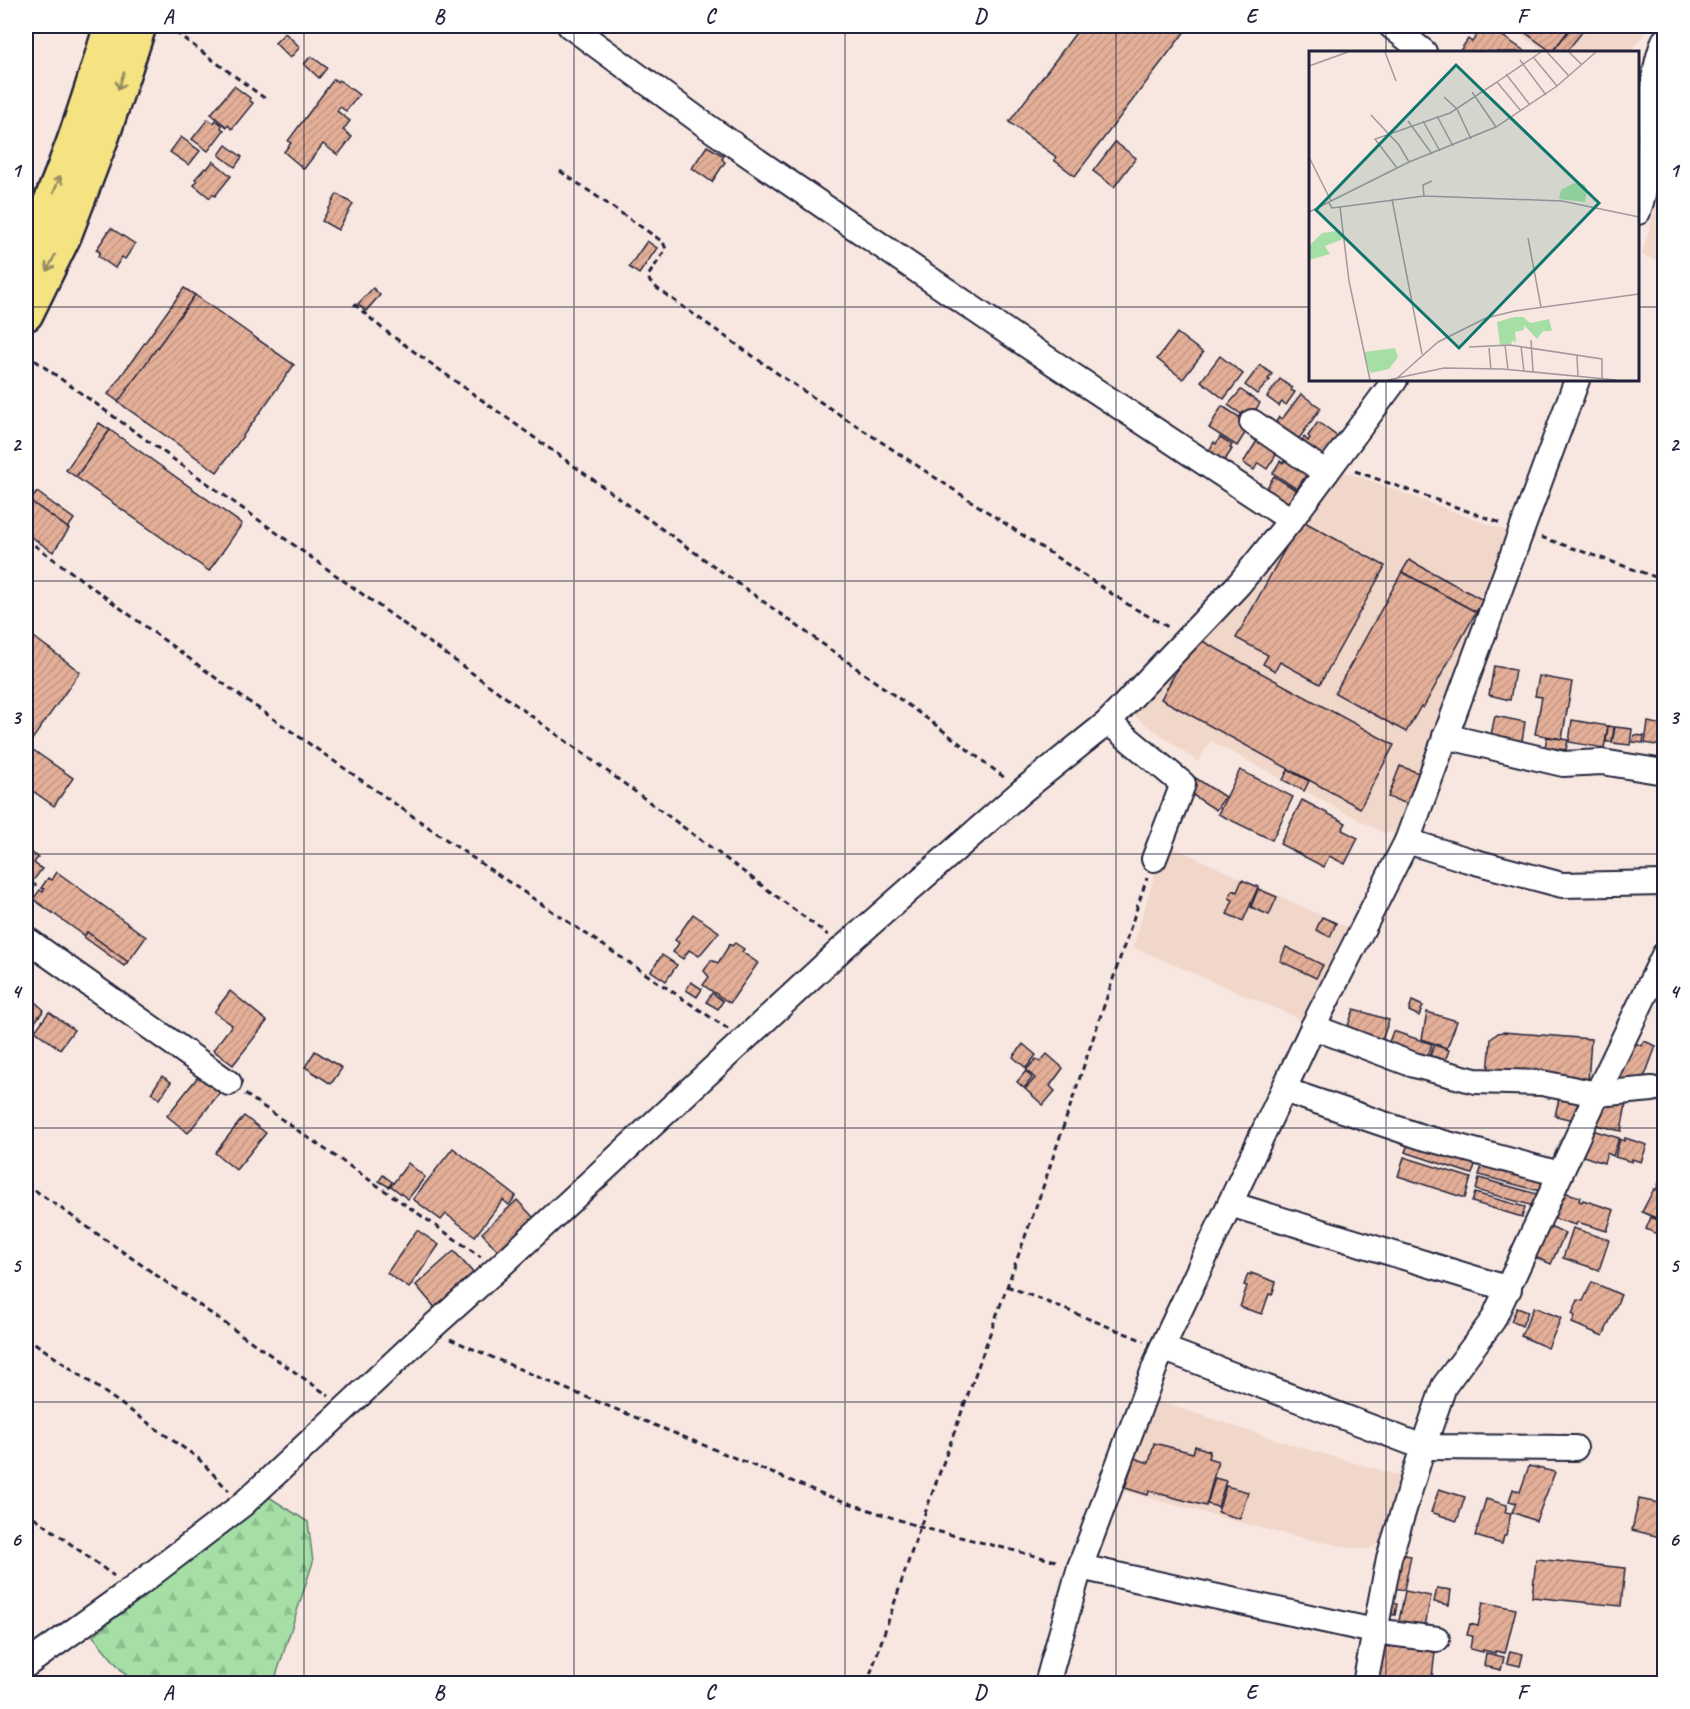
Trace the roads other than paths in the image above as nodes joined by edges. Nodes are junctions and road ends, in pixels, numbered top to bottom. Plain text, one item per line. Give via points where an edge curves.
1 (111, 26) edge
2 (139, 26) edge
3 (570, 26) edge
4 (1391, 26) edge
5 (1665, 41) edge
6 (1423, 51) edge
7 (1651, 132) edge
8 (1639, 207) edge
9 (26, 257) edge
10 (26, 314) edge
11 (1394, 381) edge
12 (1577, 381) edge
13 (1252, 422) dead end
14 (1330, 468) junction
15 (1291, 520) junction
16 (1108, 722) junction
17 (1444, 736) junction
18 (1665, 772) edge
19 (1407, 841) junction
20 (1154, 859) road end
21 (1665, 883) edge
22 (26, 939) edge
23 (1665, 955) edge
24 (1313, 1027) junction
25 (229, 1083) road end
26 (1652, 1089) dead end
27 (1284, 1090) junction
28 (1597, 1094) junction
29 (1560, 1174) junction
30 (1230, 1204) junction
31 (1509, 1289) junction
32 (1162, 1348) junction
33 (1423, 1447) junction
34 (1575, 1448) dead end
35 (1080, 1567) junction
36 (1374, 1631) junction
37 (1437, 1638) dead end
38 (26, 1665) edge
39 (1047, 1683) edge
40 (1365, 1683) edge

9 -> 1 highway via 81,125
2 -> 10 highway via 104,135 64,236
3 - 15 street via 718,134
4 - 6 street
5 - 7 street via 1654,76
7 - 8 street
11 - 14 street
12 - 17 street
13 - 14 street
14 - 15 street
15 - 16 street via 1239,584
16 - 20 street via 1183,784
16 - 38 street via 1022,791 844,947 242,1505
17 - 18 street via 1563,764 1602,762
17 - 19 street
19 - 21 street via 1562,885
19 - 24 street
22 - 25 street
23 - 28 street
24 - 27 street
24 - 28 street via 1414,1065 1475,1081 1542,1083
26 - 28 street
27 - 29 street via 1422,1137
27 - 30 street
28 - 29 street
29 - 31 street
30 - 31 street
30 - 32 street
31 - 33 street via 1493,1320 1444,1386
32 - 33 street
32 - 35 street
33 - 34 street
33 - 36 street via 1389,1558
35 - 36 street
35 - 39 street
36 - 37 street
36 - 40 street

